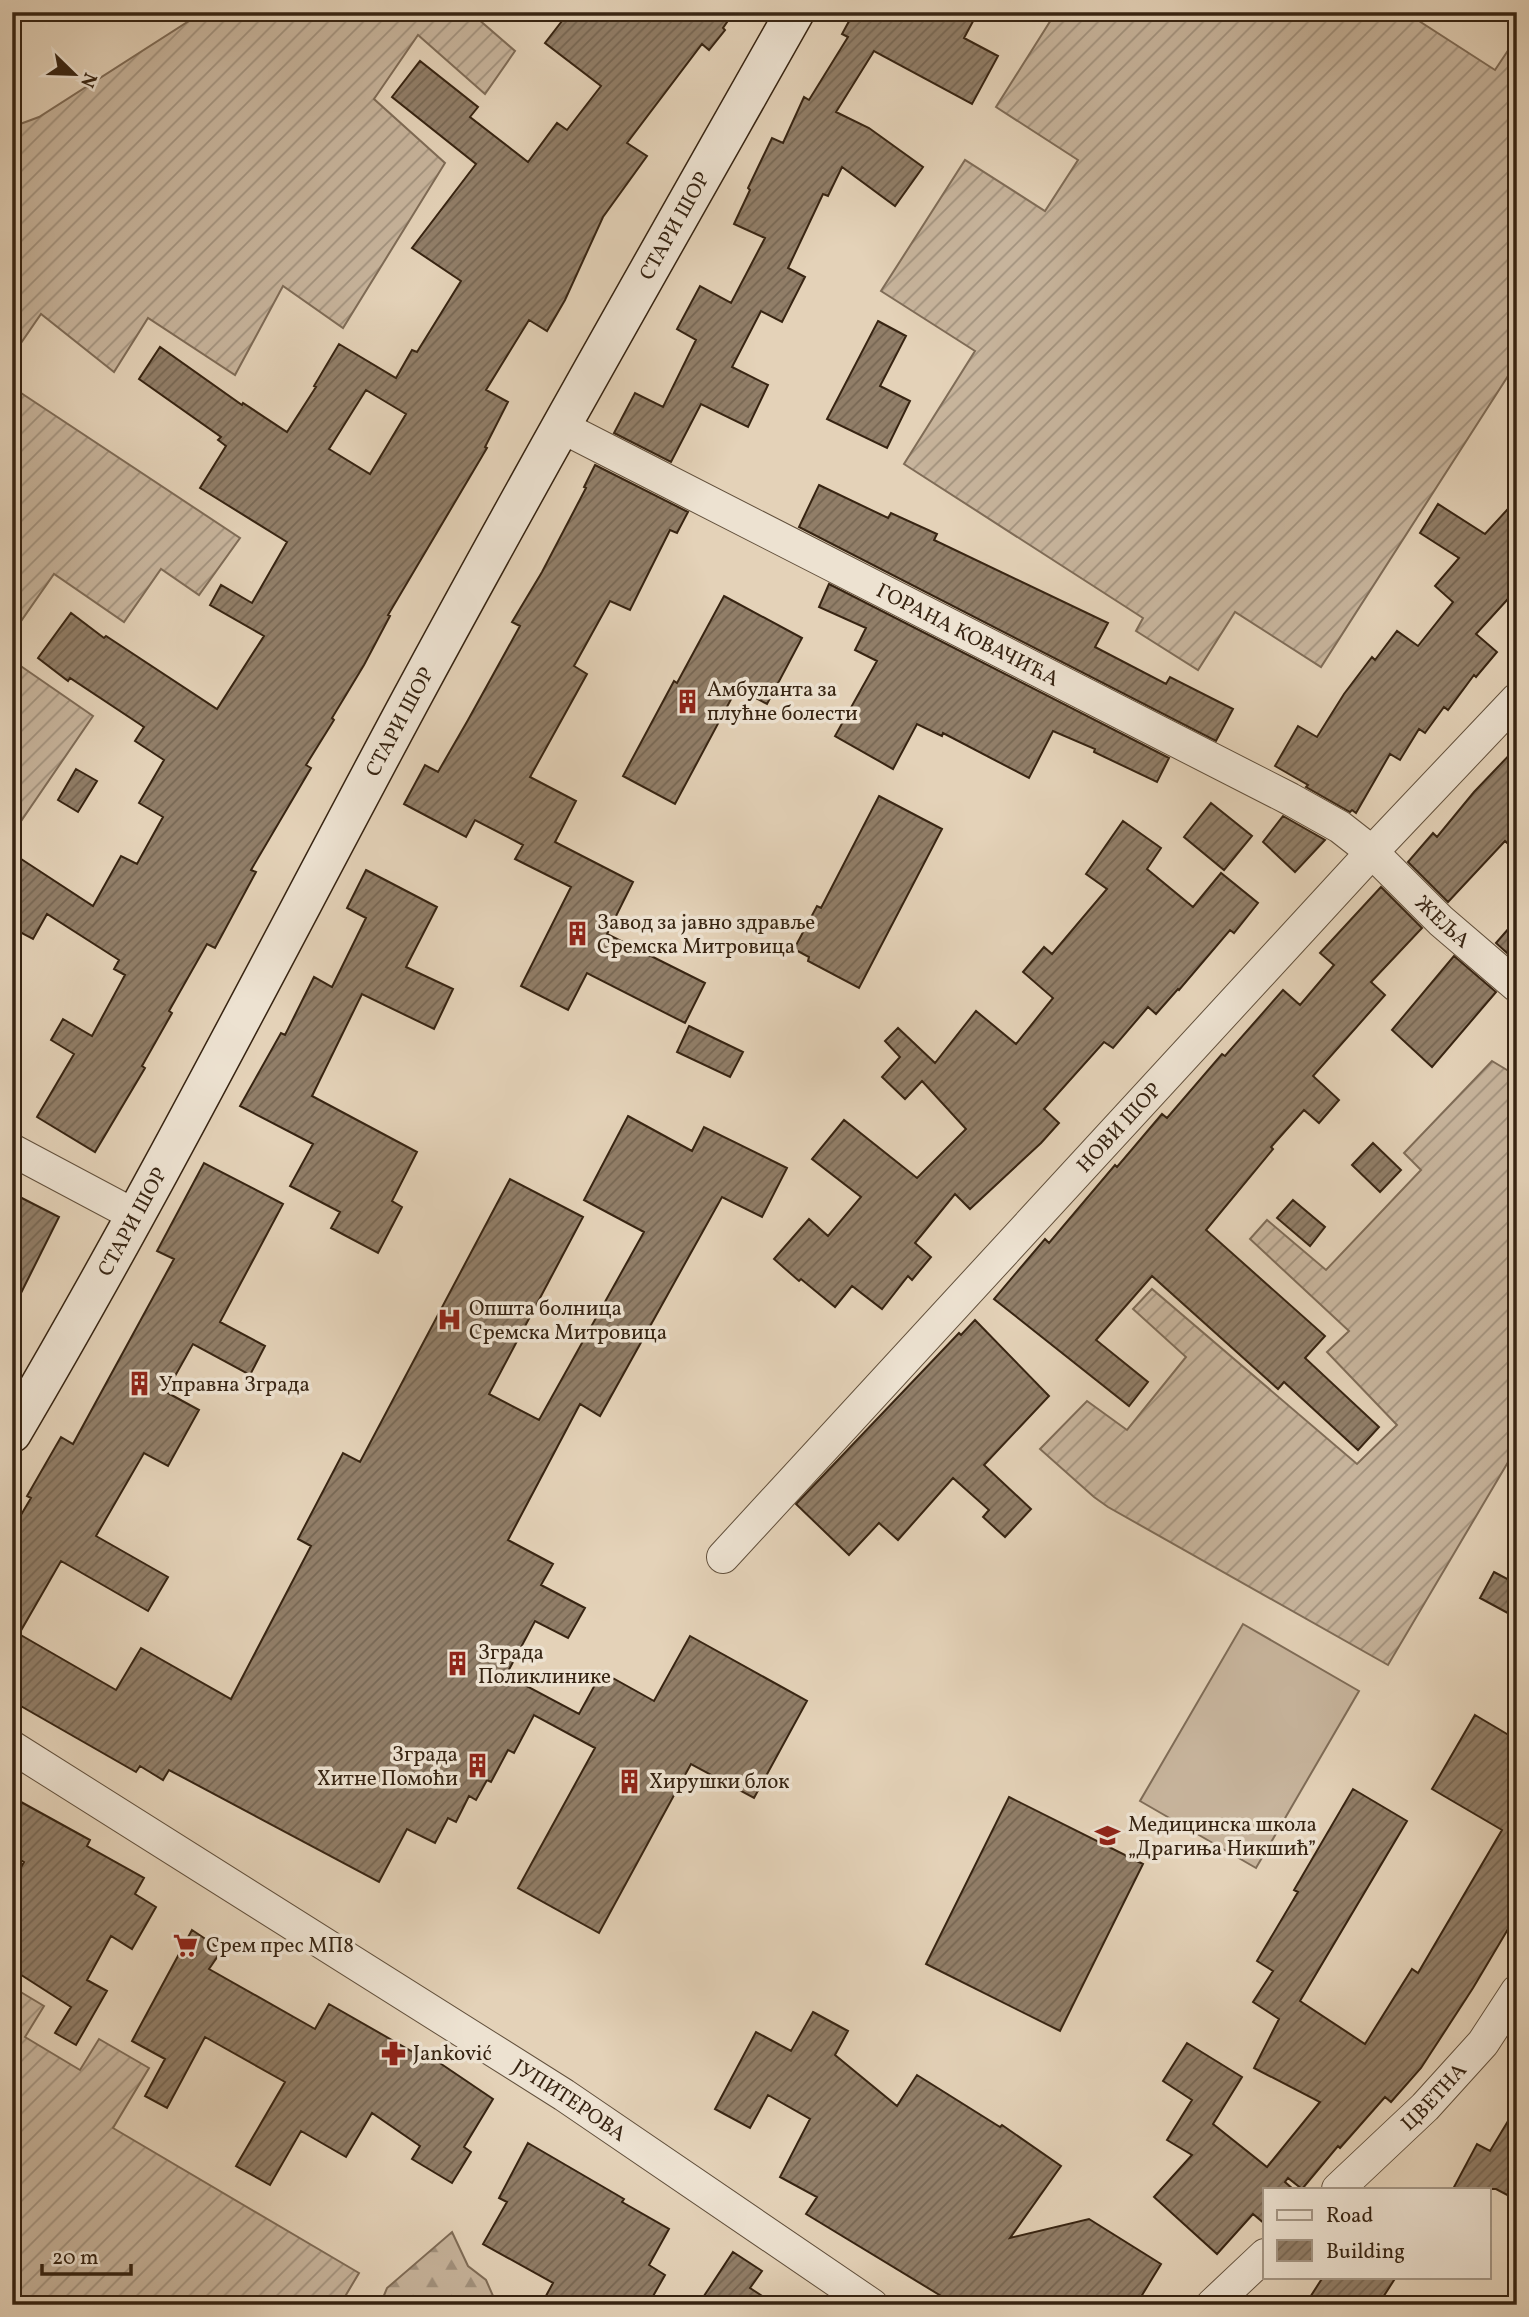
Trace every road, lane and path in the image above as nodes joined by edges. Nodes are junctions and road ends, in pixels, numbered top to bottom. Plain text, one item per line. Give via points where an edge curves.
1 (795, 12) edge
2 (560, 426) junction
3 (1517, 699) edge
4 (1372, 852) junction
5 (1517, 986) edge
6 (12, 1150) edge
7 (136, 1216) junction
8 (12, 1433) edge
9 (723, 1557) dead end
10 (12, 1747) edge
11 (1517, 1991) edge
12 (1339, 2188) edge
13 (1263, 2257) edge
14 (872, 2305) edge
15 (1212, 2305) edge

1 - 2 main road, СТАРИ ШОР
2 - 4 street, ГОРАНА КОВАЧИЋА via 1290,799 1340,827
2 - 7 main road, СТАРИ ШОР
3 - 4 street, НОВИ ШОР
4 - 5 street, ЖЕЉА via 1441,921
4 - 9 street, НОВИ ШОР
6 - 7 street
7 - 8 main road, СТАРИ ШОР
10 - 14 street, ЈУПИТЕРОВА via 564,2095
11 - 12 street, ЦВЕТНА via 1483,2043 1425,2107
13 - 15 street

